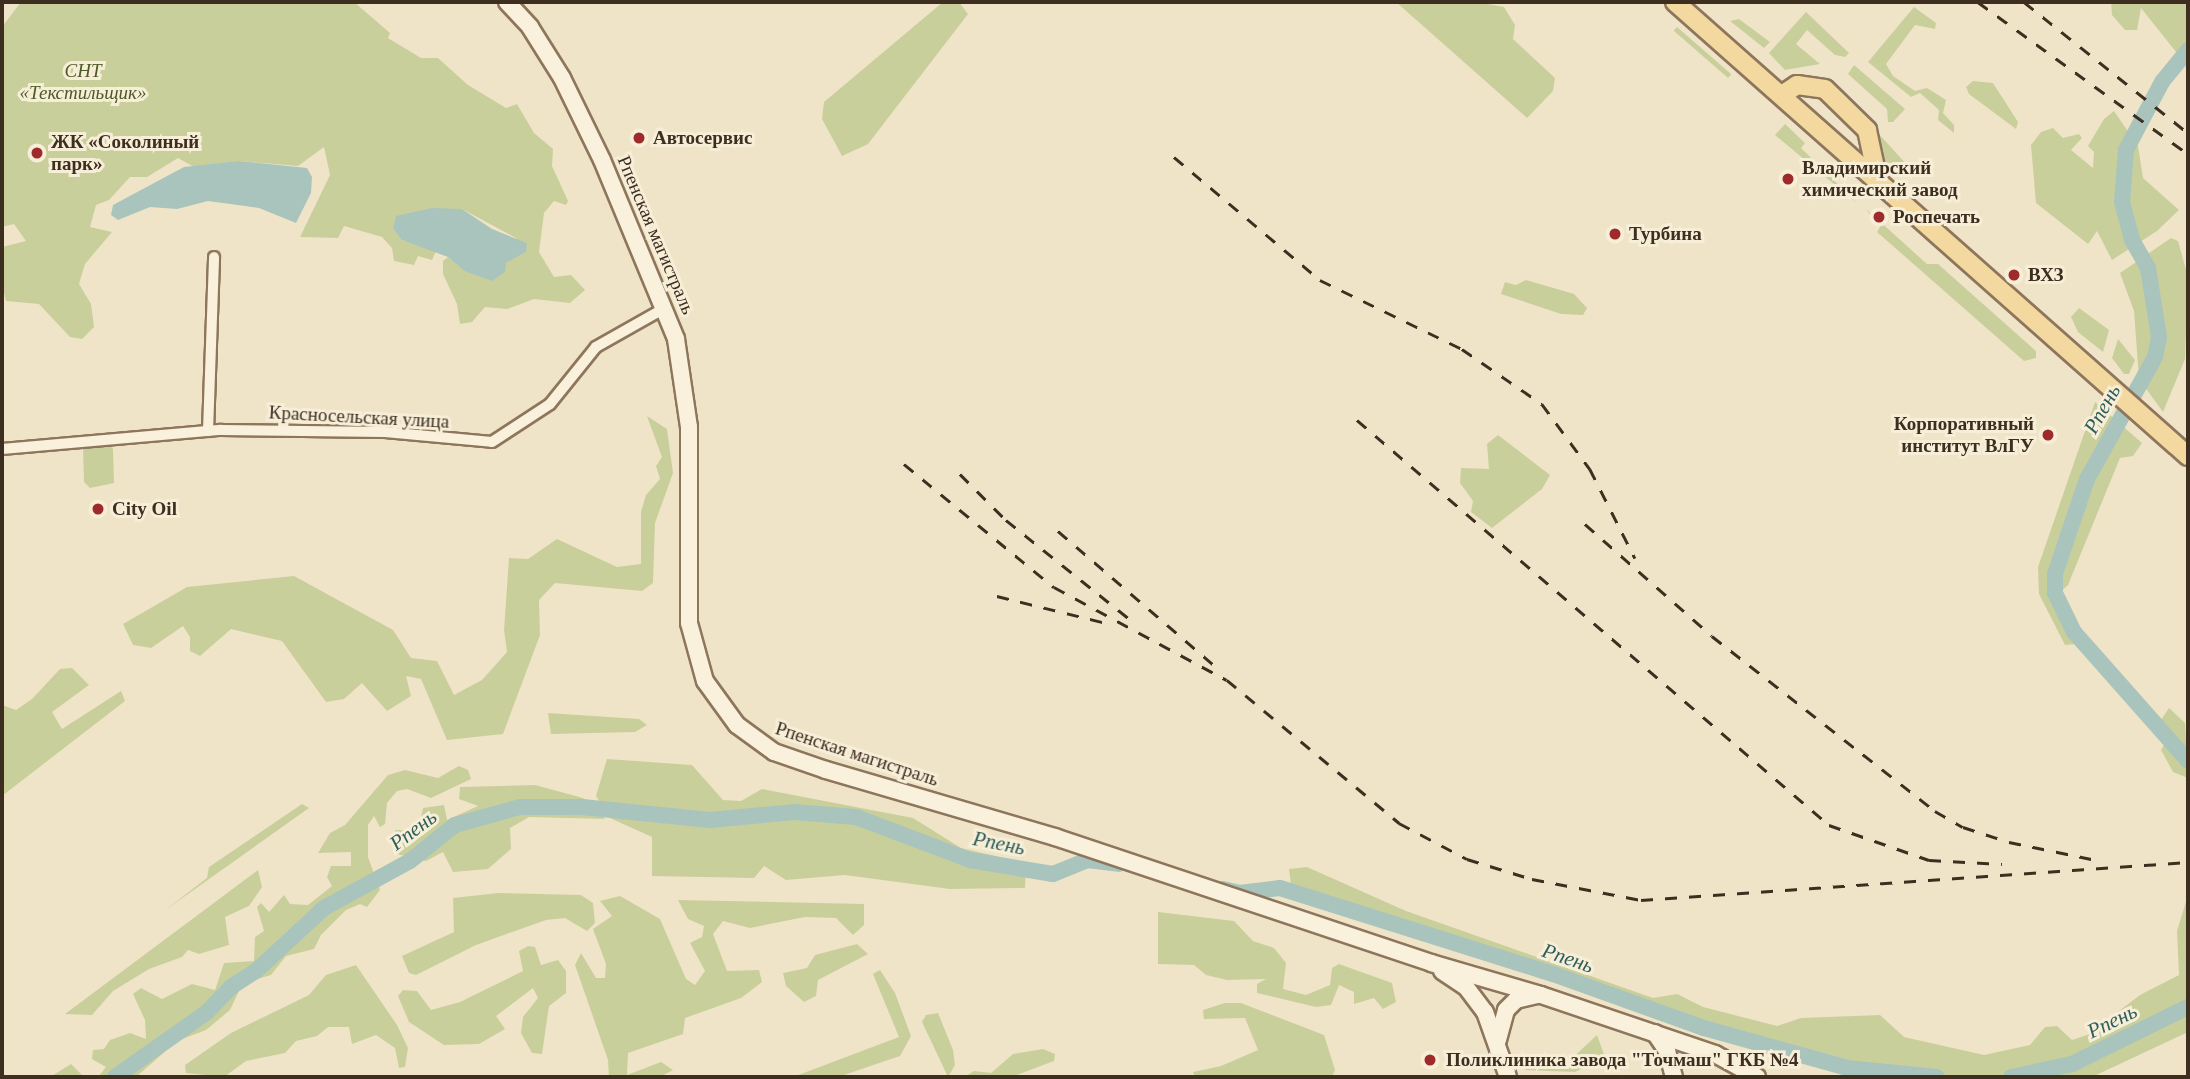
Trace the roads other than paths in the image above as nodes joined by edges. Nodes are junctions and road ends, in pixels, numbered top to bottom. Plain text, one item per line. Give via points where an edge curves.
1 (507, 2) edge
2 (1675, 2) edge
3 (1782, 95) junction
4 (1877, 177) junction
5 (215, 257) dead end
6 (665, 308) junction
7 (208, 431) junction
8 (2, 449) edge
9 (2188, 456) edge
10 (1431, 963) junction
11 (1541, 995) junction
12 (1655, 1033) junction
13 (1498, 1045) junction
14 (1508, 1077) edge
15 (1674, 1077) edge
16 (1757, 1077) edge

1 - 6 main road, Рпенская магистраль via 530,27 562,78
2 - 3 main road
3 - 4 main road
3 - 4 main road via 1797,85 1825,89 1867,130
4 - 9 main road
5 - 7 street
6 - 7 street, Красносельская улица via 596,347 550,404 492,442 385,432
6 - 10 main road, Рпенская магистраль via 687,394 689,624 698,661 719,703 737,725 774,752 1055,837
7 - 8 street, Красносельская улица
10 - 11 main road, Рпенская магистраль
10 - 13 main road, Рпенская магистраль via 1466,987 1485,1012
11 - 12 main road, Рпенская магистраль
11 - 13 main road via 1516,1000 1506,1010
12 - 15 main road via 1667,1051
12 - 16 main road, Рпенская магистраль via 1715,1054
13 - 14 main road, Рпенская магистраль

